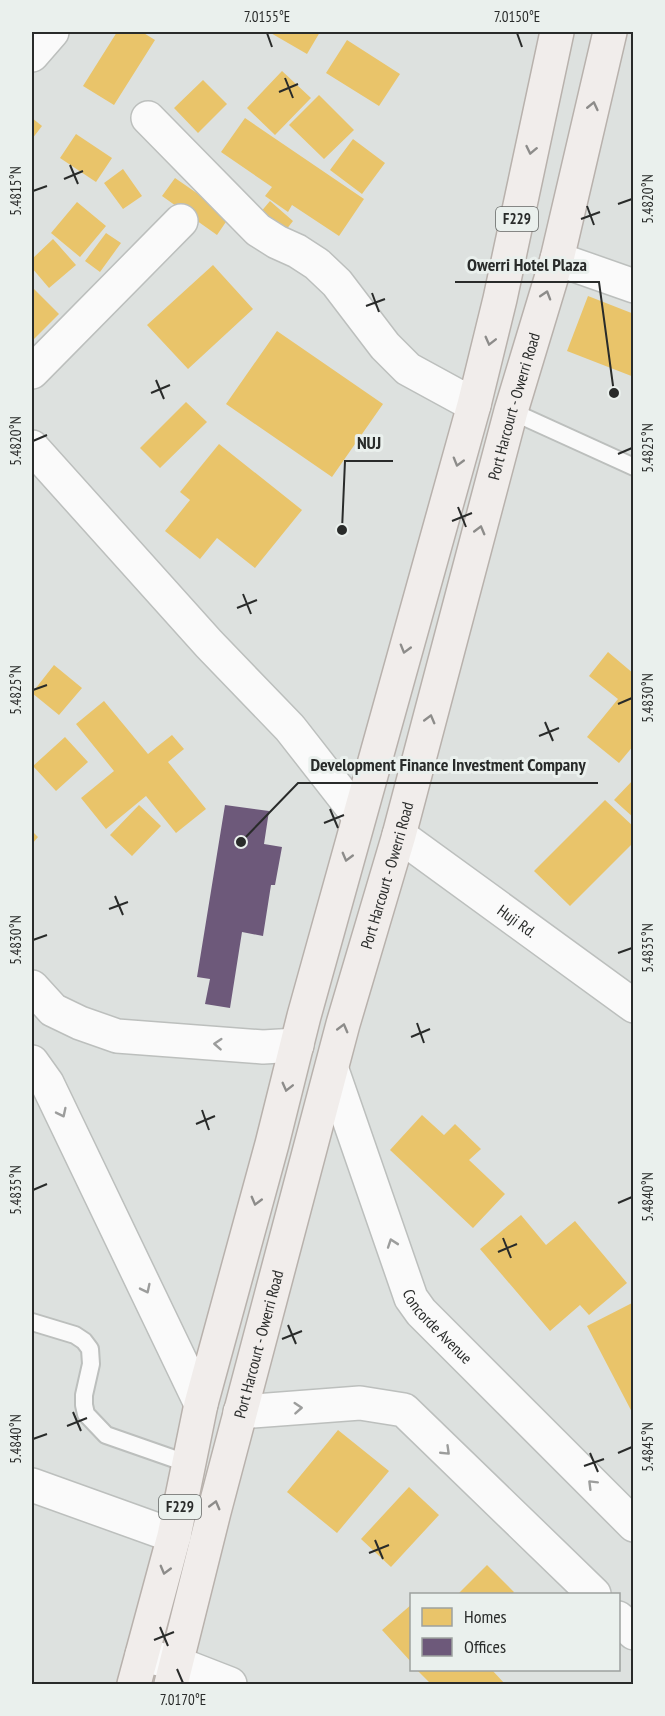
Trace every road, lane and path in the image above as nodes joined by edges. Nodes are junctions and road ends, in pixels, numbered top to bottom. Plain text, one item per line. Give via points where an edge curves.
1 (52, 32) edge
2 (557, 32) edge
3 (610, 32) edge
4 (32, 55) edge
5 (147, 118) dead end
6 (181, 221) dead end
7 (557, 259) junction
8 (633, 286) edge
9 (32, 372) edge
10 (474, 405) junction
11 (511, 411) junction
12 (32, 447) edge
13 (633, 467) edge
14 (358, 815) junction
15 (399, 835) junction
16 (32, 987) edge
17 (633, 1006) edge
18 (297, 1045) junction
19 (32, 1062) edge
20 (332, 1070) junction
21 (32, 1322) edge
22 (201, 1404) junction
23 (240, 1412) junction
24 (189, 1464) junction
25 (32, 1485) edge
26 (633, 1526) edge
27 (174, 1536) junction
28 (593, 1593) edge
29 (620, 1620) edge
30 (633, 1633) edge
31 (138, 1670) edge
32 (174, 1674) edge
33 (230, 1684) edge

1 - 4 street
2 -> 10 main road, F229
7 -> 3 main road, Port Harcourt - Owerri Road / F229
5 - 10 street via 258,230 317,264 337,283 394,357 408,369
6 - 9 street
7 - 8 street
11 -> 7 main road, Port Harcourt - Owerri Road / F229
10 -> 14 main road, F229
11 - 13 lane
15 -> 11 main road, Port Harcourt - Owerri Road / F229
12 - 14 street via 290,728
14 - 15 main road
14 -> 18 main road, F229
15 - 17 street, Huji Rd.
20 -> 15 main road, Port Harcourt - Owerri Road / F229
18 -> 16 street via 263,1047 117,1036 53,1010
18 -> 22 main road, F229
19 -> 22 street via 47,1083
20 - 23 main road, Port Harcourt - Owerri Road / F229
26 -> 20 street, Concorde Avenue via 411,1298
21 - 24 lane via 75,1335 90,1349 84,1405 106,1435
22 - 24 main road, F229
23 -> 28 street via 360,1403 404,1410
32 -> 23 main road, Port Harcourt - Owerri Road / F229
24 - 27 main road, F229
25 - 27 street
27 -> 31 main road, F229
29 - 30 street
31 - 32 street
32 - 33 street

